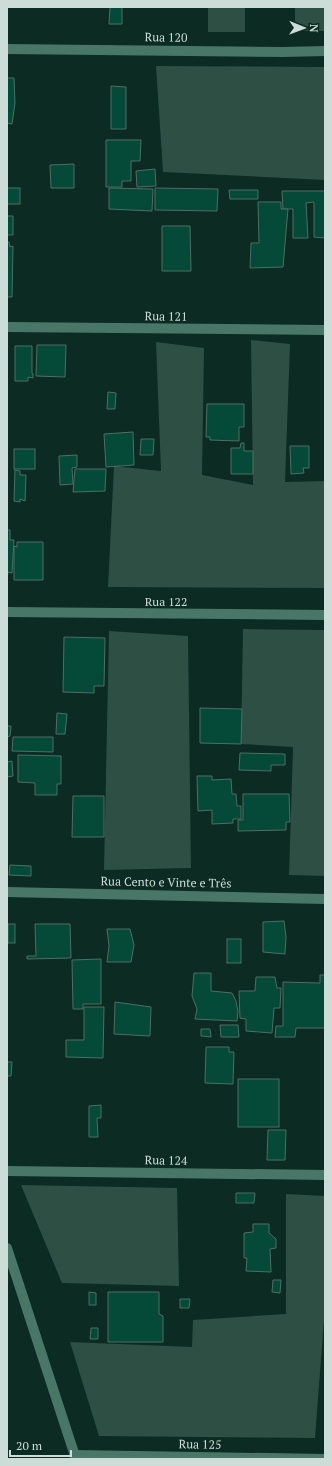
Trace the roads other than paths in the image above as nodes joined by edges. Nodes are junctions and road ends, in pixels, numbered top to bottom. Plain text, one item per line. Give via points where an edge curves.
1 (7, 49) edge
2 (325, 51) edge
3 (7, 327) edge
4 (325, 330) edge
5 (7, 612) edge
6 (325, 615) edge
7 (7, 892) edge
8 (325, 899) edge
9 (7, 1172) edge
10 (325, 1176) edge
11 (7, 1248) edge
12 (75, 1457) edge
13 (325, 1459) edge

1 - 2 street, Rua 120
3 - 4 street, Rua 121
5 - 6 street, Rua 122
7 - 8 street, Rua Cento e Vinte e Três
9 - 10 street, Rua 124
11 - 12 street
12 - 13 street, Rua 125

